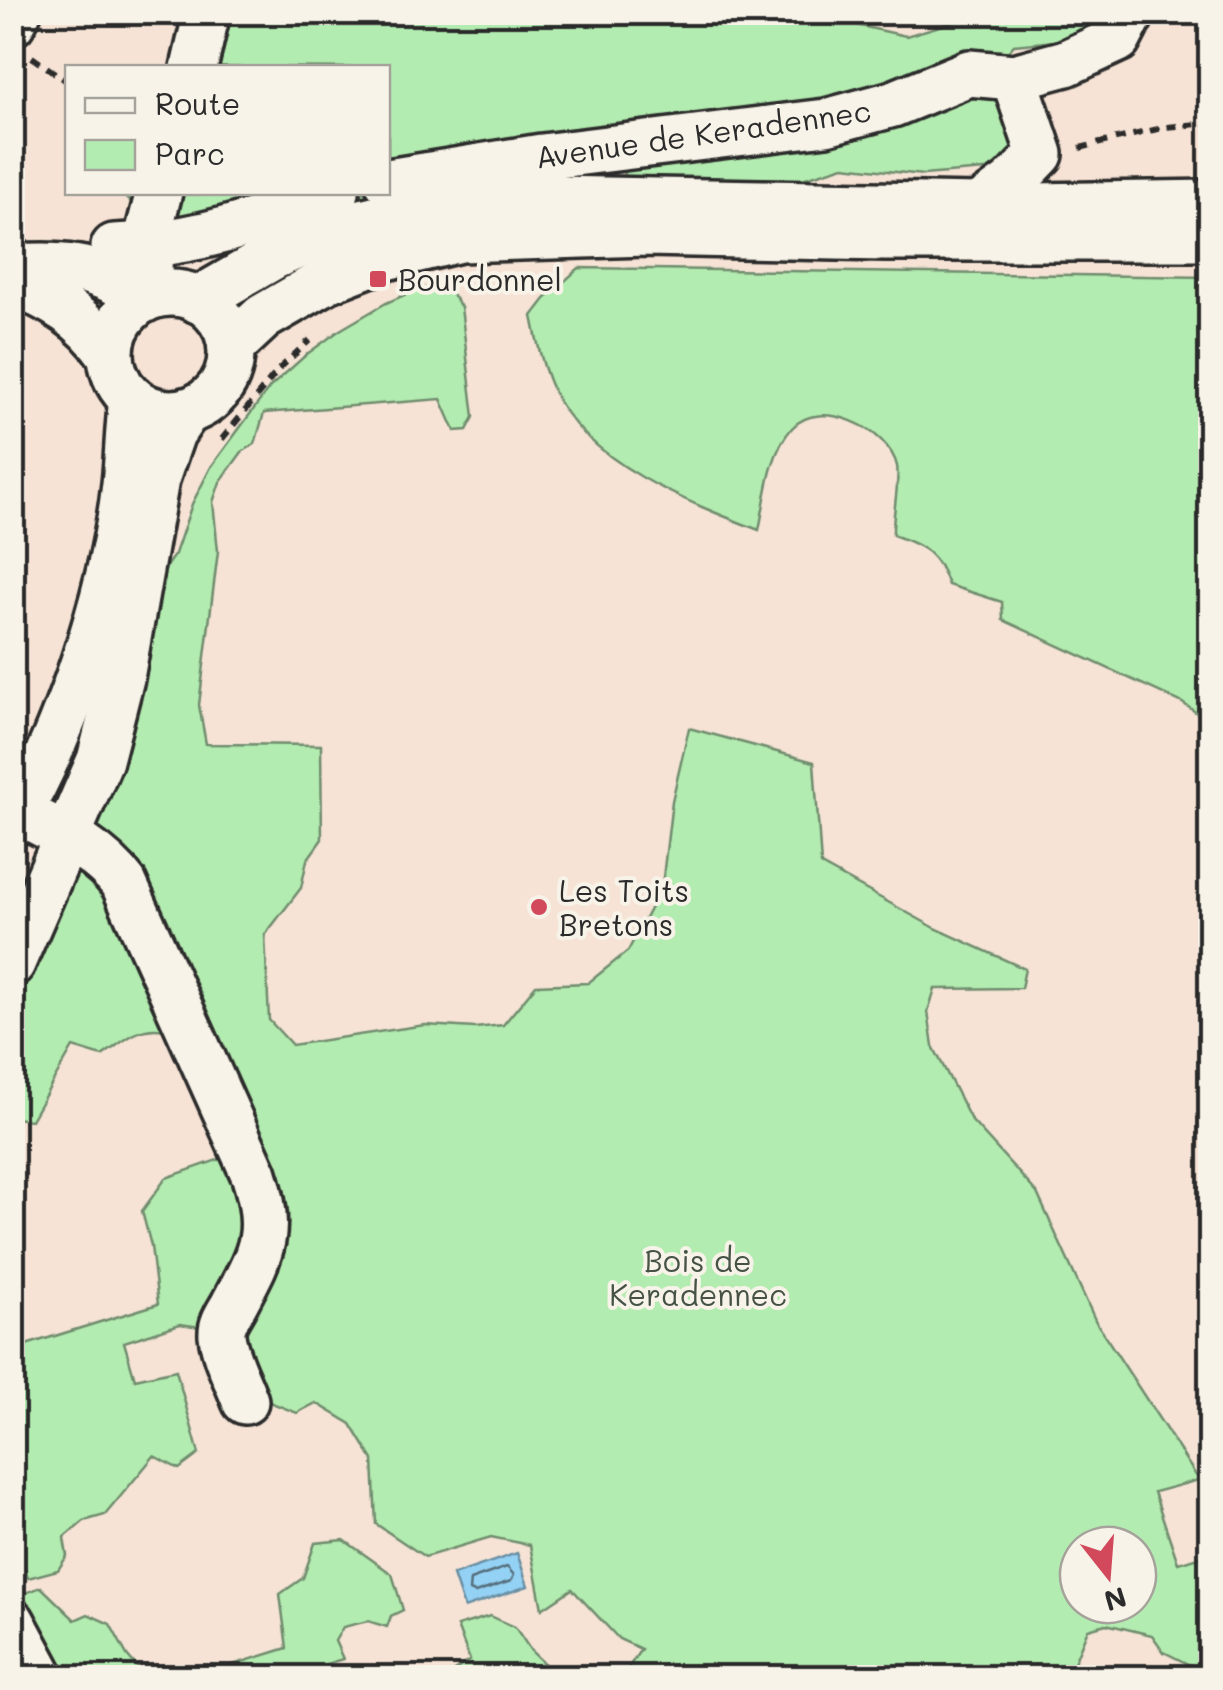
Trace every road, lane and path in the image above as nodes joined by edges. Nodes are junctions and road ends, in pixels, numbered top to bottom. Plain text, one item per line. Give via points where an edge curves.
1 (208, 12) edge
2 (1132, 12) edge
3 (19, 29) edge
4 (195, 65) edge
5 (1014, 77) junction
6 (65, 79) edge
7 (1210, 122) edge
8 (1040, 154) junction
9 (390, 182) edge
10 (157, 195) edge
11 (325, 195) edge
12 (1210, 203) edge
13 (979, 207) junction
14 (1210, 238) edge
15 (131, 246) junction
16 (12, 267) edge
17 (12, 283) edge
18 (149, 297) junction
19 (198, 300) junction
20 (318, 333) dead end
21 (231, 347) junction
22 (110, 354) junction
23 (132, 400) junction
24 (186, 412) junction
25 (211, 453) dead end
26 (16, 818) edge
27 (69, 838) junction
28 (12, 963) edge
29 (245, 1401) dead end
30 (12, 1622) edge
31 (42, 1678) edge

1 - 4 street
2 - 5 street, Avenue de Keradennec via 1118,39
3 - 6 path
5 - 8 street
5 - 9 street, Avenue de Keradennec via 969,73 826,122
7 - 8 path
8 - 13 street
10 - 15 street
11 - 15 street via 256,221
12 - 13 street
13 - 19 street via 502,198 456,203 360,221 312,238
14 - 21 street via 646,233 460,240 386,257 327,280 263,318
15 - 18 street
16 - 18 street via 92,270
17 - 22 street via 81,319
18 - 19 street via 183,294
18 - 22 street via 118,324
19 - 21 street via 224,325
20 - 25 path via 280,368
21 - 24 street via 218,391
22 - 23 street via 112,371
23 - 24 street via 148,410
23 - 26 street via 126,482 107,579 52,754
24 - 27 street via 156,480 109,726
26 - 27 street
27 - 28 street
27 - 29 street via 108,863 124,884 264,1204 266,1233 222,1336
30 - 31 street

